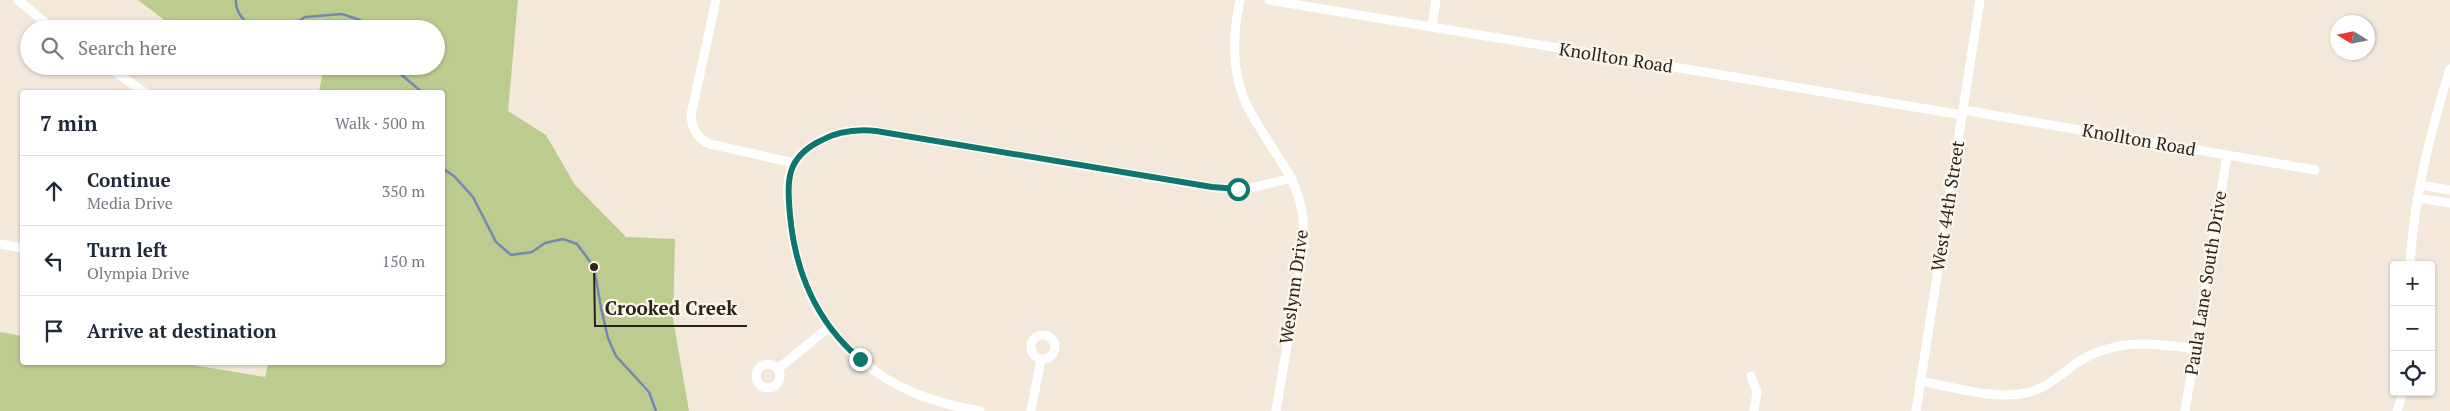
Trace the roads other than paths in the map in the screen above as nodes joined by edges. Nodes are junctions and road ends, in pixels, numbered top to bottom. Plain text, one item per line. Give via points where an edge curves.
1 (18, 0) edge
2 (716, 0) edge
3 (1240, 0) edge
4 (1269, 0) edge
5 (1436, 0) edge
6 (1980, 0) edge
7 (42, 20) edge
8 (1432, 27) junction
9 (2450, 69) edge
10 (119, 75) edge
11 (141, 90) edge
12 (1963, 113) junction
13 (2227, 156) junction
14 (794, 163) junction
15 (2315, 170) dead end
16 (1292, 178) junction
17 (2420, 185) junction
18 (2450, 190) edge
19 (2417, 198) junction
20 (2450, 203) edge
21 (0, 244) edge
22 (20, 248) edge
23 (2410, 261) edge
24 (830, 327) junction
25 (2195, 349) junction
26 (1041, 359) dead end
27 (778, 369) dead end
28 (1751, 376) dead end
29 (1920, 381) junction
30 (2402, 396) edge
31 (980, 411) edge
32 (1031, 411) edge
33 (1276, 411) edge
34 (1754, 411) edge
35 (1916, 411) edge
36 (2185, 411) edge
37 (2397, 411) edge

1 - 7 street
2 - 14 street via 691,115 694,129 701,139 710,144
3 - 16 street, Weslynn Drive via 1234,45 1239,84 1251,114
4 - 8 street, Knollton Road
5 - 8 street
6 - 12 street, West 44th Street
8 - 12 street, Knollton Road
9 - 17 street
10 - 11 street
12 - 13 street, Knollton Road
12 - 29 street, West 44th Street
13 - 15 street, Knollton Road
13 - 25 street, Paula Lane South Drive
14 - 16 street via 804,151 827,137 847,131 868,130 1216,188 1251,188
14 - 24 street via 787,188 795,253 812,297
16 - 33 street, Weslynn Drive via 1301,203 1304,241
17 - 18 street
17 - 19 street
19 - 20 street
19 - 23 street
21 - 22 street
24 - 27 street
24 - 31 street via 856,356 893,383 934,402
25 - 29 street via 2148,342 2111,347 2084,358 2046,386 2018,394 1990,394
25 - 36 street, Paula Lane South Drive
26 - 32 street
28 - 34 street via 1757,392
29 - 35 street, West 44th Street
30 - 37 street

